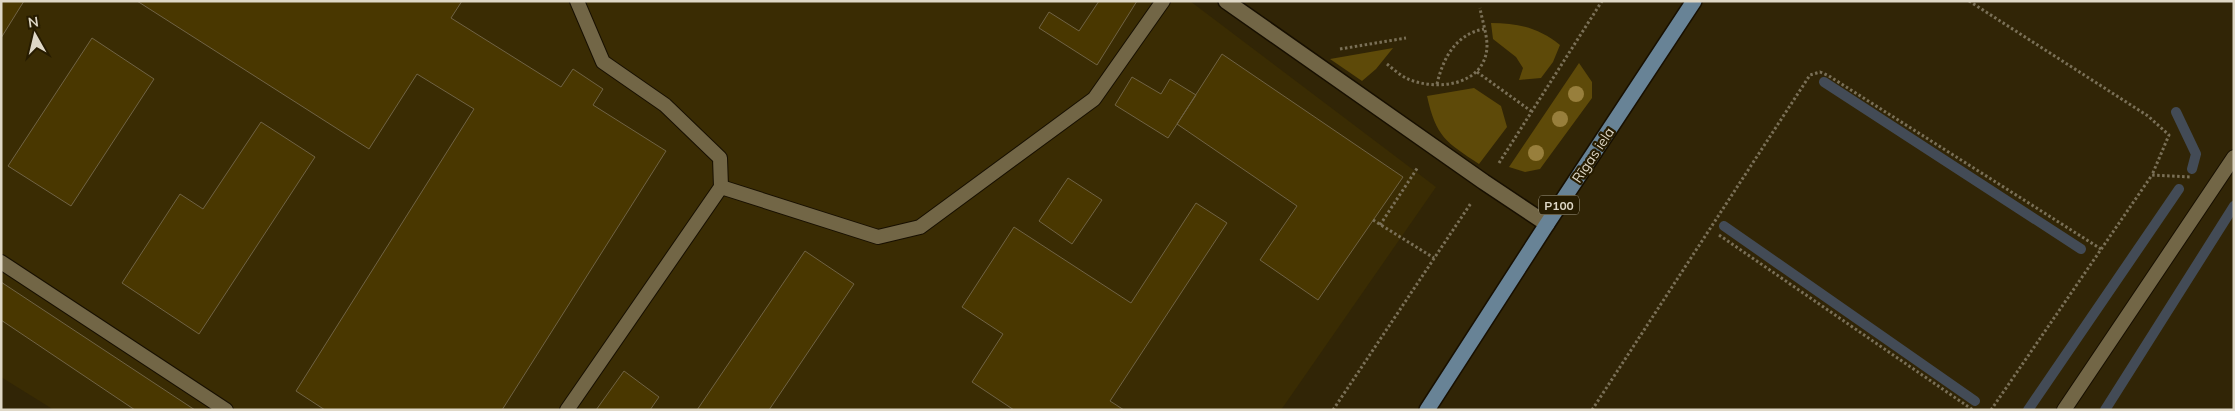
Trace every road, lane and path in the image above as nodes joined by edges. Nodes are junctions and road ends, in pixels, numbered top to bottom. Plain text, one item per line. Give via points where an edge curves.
1 (577, 1) edge
2 (1163, 1) edge
3 (1226, 1) edge
4 (1602, 1) edge
5 (1694, 1) edge
6 (1969, 1) edge
7 (1480, 8) dead end
8 (1484, 29) junction
9 (1406, 38) dead end
10 (1315, 63) junction
11 (1387, 64) dead end
12 (1476, 72) junction
13 (1436, 84) junction
14 (1531, 111) junction
15 (1431, 146) junction
16 (2234, 157) edge
17 (2152, 175) junction
18 (2219, 178) junction
19 (1484, 182) junction
20 (721, 187) junction
21 (1373, 220) dead end
22 (1547, 224) junction
23 (1380, 225) junction
24 (1719, 234) dead end
25 (2101, 249) junction
26 (1434, 258) junction
27 (1, 262) edge
28 (226, 410) edge
29 (567, 410) edge
30 (1333, 410) edge
31 (1427, 410) edge
32 (1592, 410) edge
33 (1973, 410) edge
34 (1991, 410) edge
35 (2064, 410) edge

1 - 20 lane via 603,62 665,106 720,158
2 - 20 lane via 1094,99 920,227 878,237
3 - 10 street
4 - 14 path
5 - 22 main road, Rīgas iela / P100
6 - 17 path via 2148,116 2169,135
7 - 8 path
8 - 12 path via 1487,47
8 - 13 path via 1473,31 1453,48 1441,67
9 - 10 path via 1322,52
10 - 15 street
11 - 13 path via 1406,78
12 - 13 path via 1463,81
12 - 14 path
14 - 19 path
15 - 19 street
15 - 23 path
16 - 18 lane
17 - 18 path
17 - 25 path
18 - 35 lane
19 - 22 street
19 - 26 path
20 - 29 lane
21 - 23 path
22 - 31 main road, Rīgas iela / P100
23 - 26 path
24 - 33 path
25 - 32 path via 1829,76 1820,72 1810,75
25 - 34 path
26 - 30 path
27 - 28 lane

